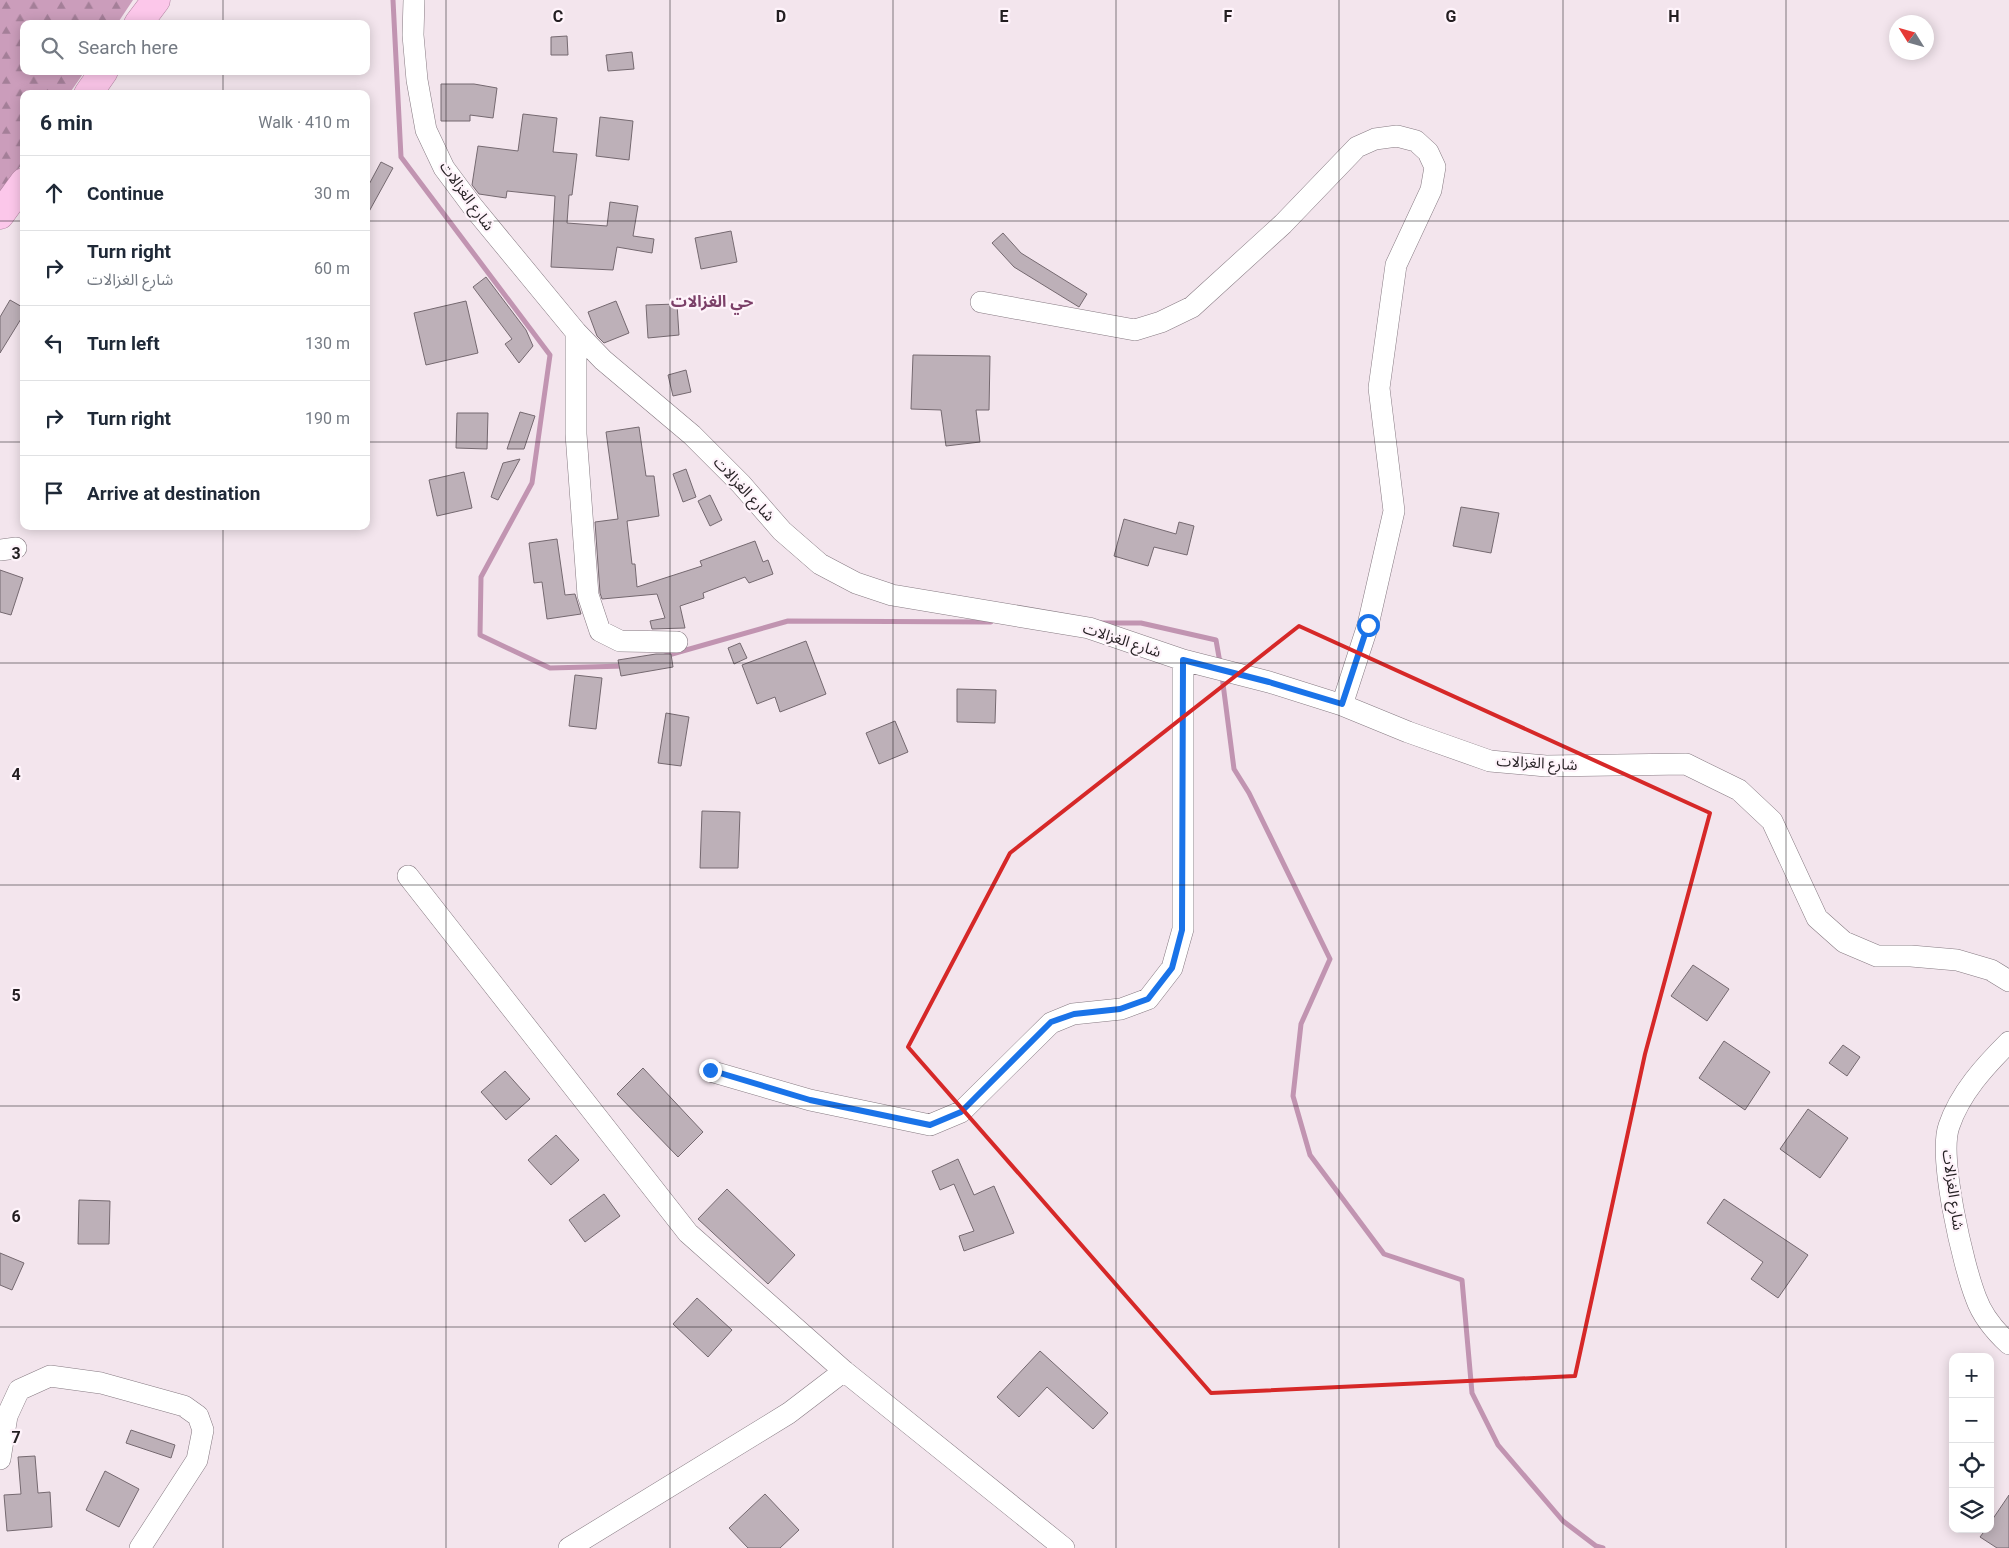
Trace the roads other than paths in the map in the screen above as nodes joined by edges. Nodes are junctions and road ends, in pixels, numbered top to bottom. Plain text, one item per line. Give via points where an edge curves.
1 (156, 0) edge
2 (414, 0) edge
3 (141, 20) edge
4 (101, 75) edge
5 (91, 90) edge
6 (20, 188) edge
7 (0, 215) edge
8 (981, 302) dead end
9 (576, 332) junction
10 (677, 642) dead end
11 (1183, 660) junction
12 (1342, 704) junction
13 (408, 876) dead end
14 (2009, 981) edge
15 (2009, 1042) edge
16 (710, 1070) dead end
17 (2009, 1344) edge
18 (844, 1371) junction
19 (0, 1459) edge
20 (140, 1548) edge
21 (569, 1548) edge
22 (1064, 1548) edge

1 - 3 highway
2 - 9 street, شارع الغزالات via 416,80 426,130 444,168
4 - 5 highway
6 - 7 highway
8 - 12 street via 1135,330 1161,322 1192,307 1283,224 1357,147 1376,138 1397,136 1416,140 1428,152 1436,167 1431,190 1396,265 1379,388 1394,512 1368,625
9 - 10 street via 576,434 588,595 593,612 600,631 620,641
9 - 11 street, شارع الغزالات via 603,360 692,435 782,531 820,564 856,583 892,595 1090,628
11 - 12 street, شارع الغزالات
11 - 16 street via 1182,930 1172,968 1148,999 1120,1009 1074,1014 1051,1022 961,1112 930,1125 810,1100
12 - 14 street, شارع الغزالات via 1490,761 1546,766 1686,764 1739,790 1772,821 1817,918 1844,942 1877,956 1957,960 1991,970
13 - 18 street via 688,1232
15 - 17 street, شارع الغزالات via 1961,1100 1948,1127 1945,1154 1953,1205 1976,1299 1998,1334
18 - 21 street via 788,1413
18 - 22 street
19 - 20 street via 7,1416 19,1390 50,1376 101,1383 184,1406 198,1416 203,1430 197,1460

